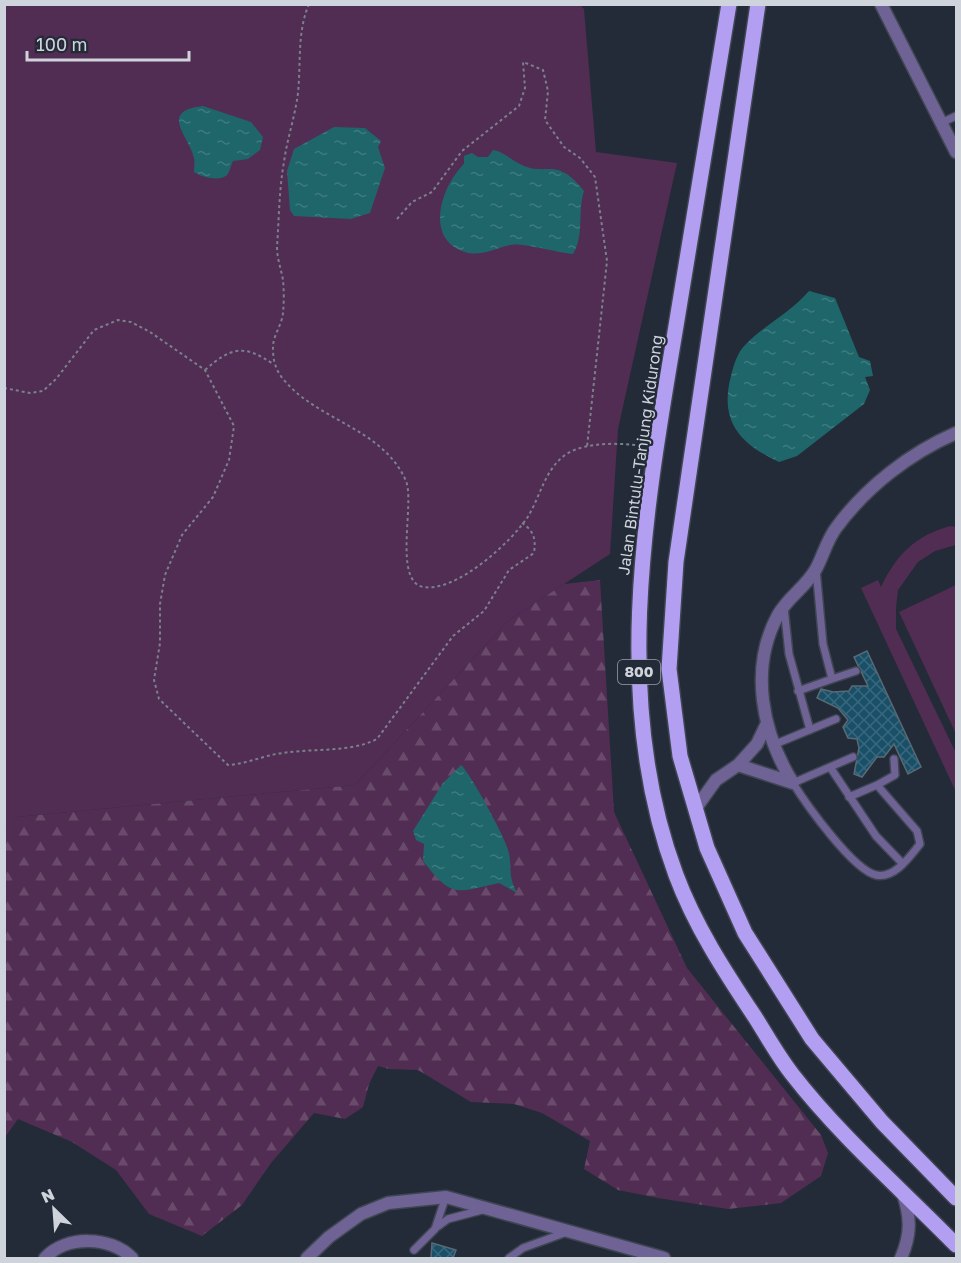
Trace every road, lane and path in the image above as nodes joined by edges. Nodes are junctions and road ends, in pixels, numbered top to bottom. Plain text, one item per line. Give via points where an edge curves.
1 (309, 4) edge
2 (729, 4) edge
3 (758, 4) edge
4 (882, 4) edge
5 (957, 116) edge
6 (943, 122) junction
7 (957, 152) edge
8 (397, 219) dead end
9 (274, 365) junction
10 (206, 370) junction
11 (4, 388) edge
12 (957, 433) edge
13 (587, 447) junction
14 (656, 448) junction
15 (522, 523) junction
16 (816, 569) junction
17 (784, 606) junction
18 (856, 671) dead end
19 (832, 679) junction
20 (798, 691) junction
21 (836, 719) dead end
22 (767, 723) junction
23 (810, 730) junction
24 (773, 745) junction
25 (853, 757) dead end
26 (894, 759) dead end
27 (738, 765) junction
28 (830, 767) junction
29 (793, 783) junction
30 (877, 785) junction
31 (849, 797) junction
32 (696, 808) junction
33 (903, 864) junction
34 (902, 1190) junction
35 (957, 1198) edge
36 (444, 1202) dead end
37 (484, 1209) junction
38 (435, 1228) junction
39 (570, 1231) junction
40 (957, 1245) edge
41 (414, 1250) dead end
42 (45, 1258) edge
43 (132, 1258) edge
44 (307, 1258) edge
45 (509, 1258) edge
46 (664, 1258) edge
47 (901, 1258) edge

1 - 9 path via 302,21 297,101 284,161 277,251 283,281 283,316 272,346
2 - 14 main road, Jalan Bintulu-Tanjung Kidurong / 800
3 - 32 main road, 800 via 676,562 669,669 680,756
4 - 6 street
5 - 6 lane
6 - 7 street
8 - 13 path via 412,202 432,192 462,151 519,106 525,88 523,62 543,70 548,91 545,120 564,147 580,158 595,177 605,239 607,261
9 - 10 path via 255,351 242,349 221,356
9 - 15 path via 300,396 375,442 393,461 407,483 406,562 410,578 422,587 461,579 508,540
10 - 11 path via 150,332 118,320 94,330 43,391
10 - 15 path via 234,426 229,460 213,497 182,536 165,575 154,680 159,699 228,765 281,753 364,746 377,739 453,636 484,611 509,570 534,553 536,540
12 - 16 street via 930,445 877,483 835,529
13 - 14 path via 623,443
13 - 15 path via 568,453 554,465
14 - 34 main road, Jalan Bintulu-Tanjung Kidurong / 800 via 641,568 641,711 657,816 677,877 704,935 791,1074
16 - 17 street
16 - 19 lane via 823,644
17 - 20 lane
17 - 22 street via 763,650 760,671
18 - 19 lane
19 - 20 lane
20 - 23 lane
21 - 23 lane
22 - 24 street
22 - 27 street via 757,744
23 - 24 lane
24 - 29 street
25 - 28 lane
26 - 30 lane via 895,775
27 - 29 street
27 - 32 street via 716,780
28 - 29 lane
28 - 31 lane
29 - 33 lane via 829,832 863,867 877,875 892,873
30 - 31 lane
30 - 33 lane via 919,837 920,844
31 - 33 lane via 876,836
32 - 35 main road, 800 via 707,848 745,933 812,1040 882,1122
34 - 40 main road, Jalan Bintulu-Tanjung Kidurong / 800
34 - 47 street via 910,1216 909,1240
36 - 38 lane
37 - 38 lane via 448,1219
37 - 39 street
37 - 44 street via 446,1197 388,1203 361,1215
38 - 41 lane
39 - 45 lane via 523,1248
39 - 46 street
42 - 43 street via 78,1241 102,1242 124,1250

